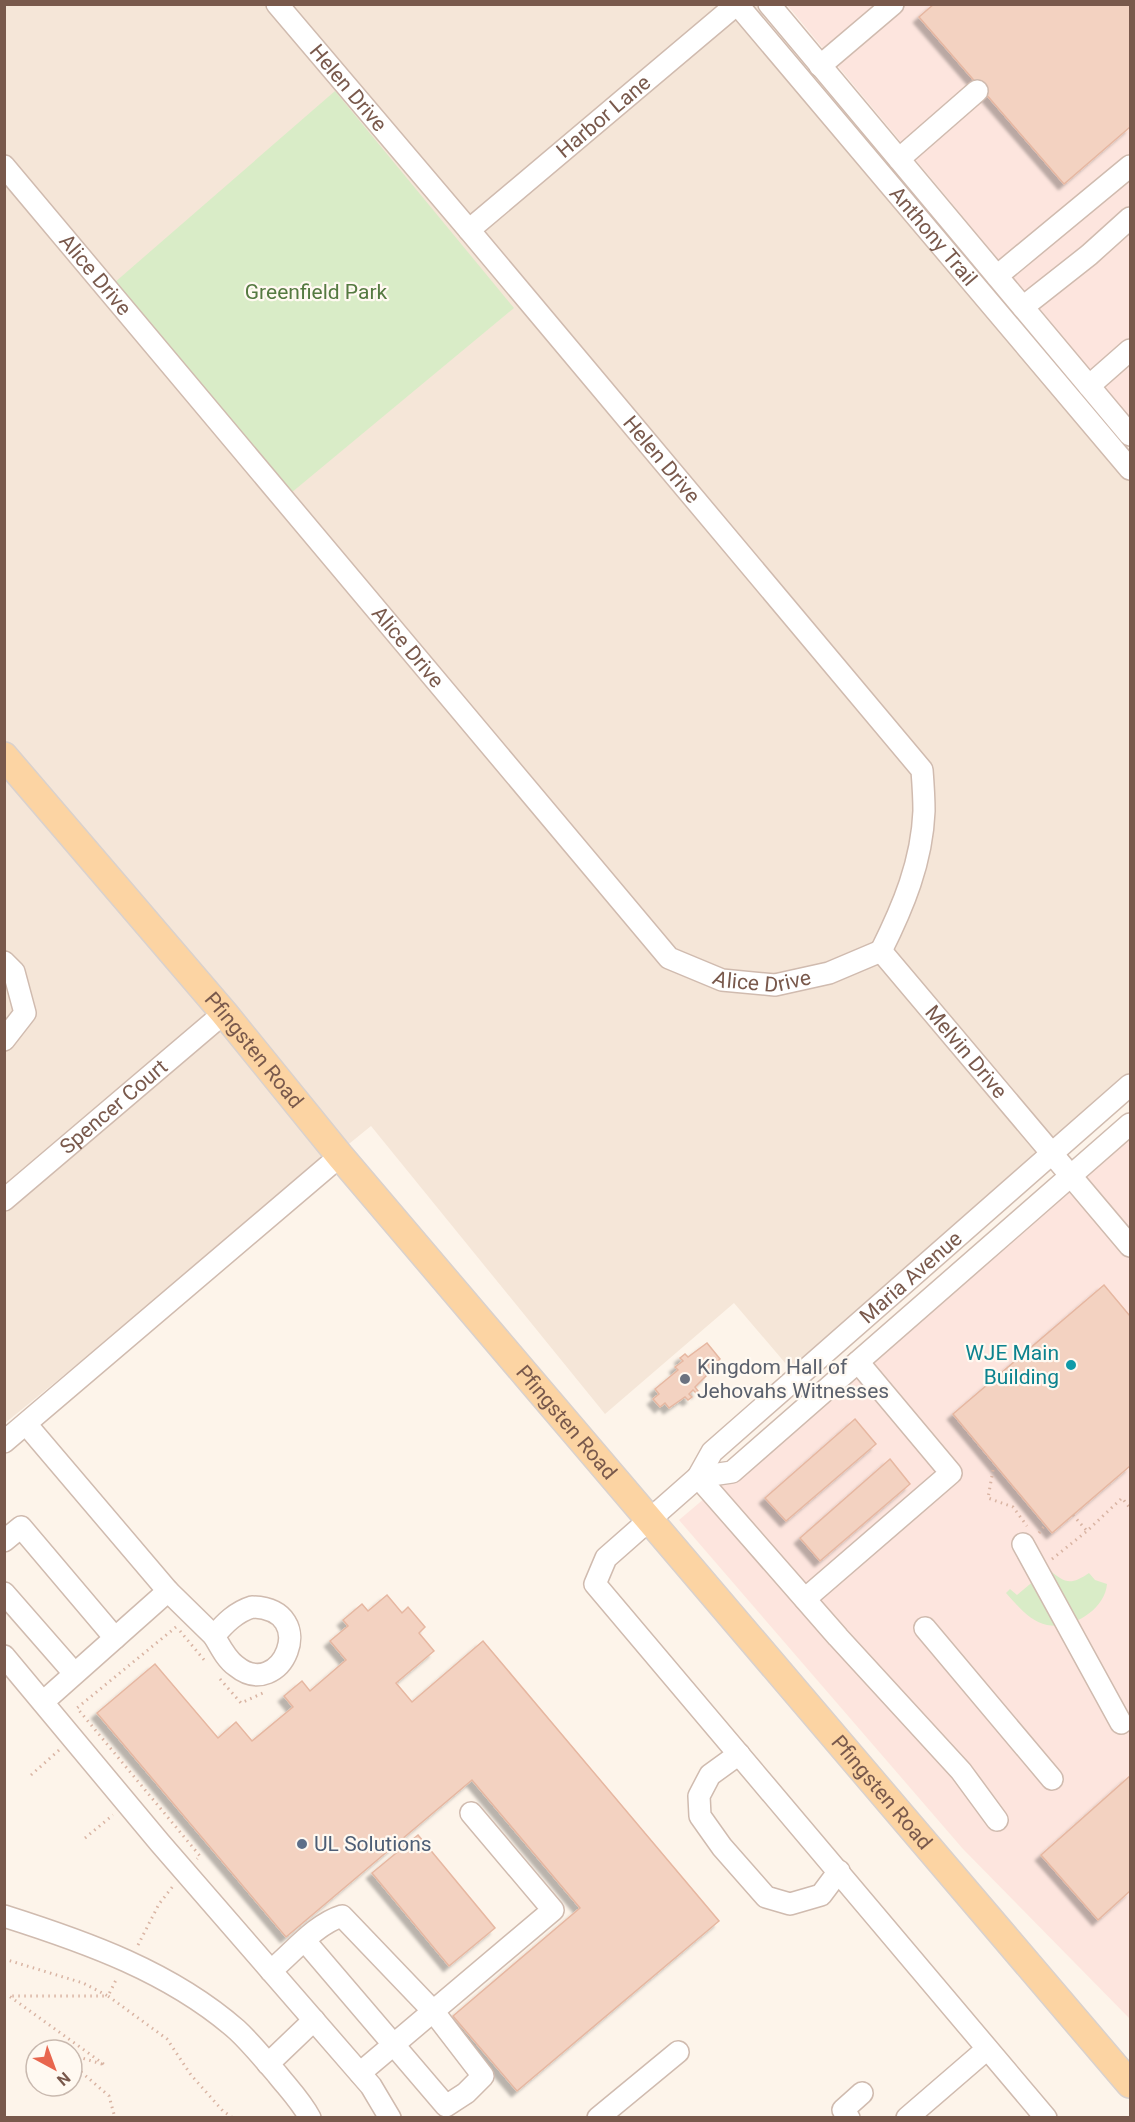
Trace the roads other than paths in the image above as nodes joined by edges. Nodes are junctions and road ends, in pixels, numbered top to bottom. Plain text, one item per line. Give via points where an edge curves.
1 (277, 4) edge
2 (737, 4) edge
3 (769, 4) edge
4 (893, 4) edge
5 (820, 66) junction
6 (977, 91) dead end
7 (899, 159) junction
8 (4, 166) edge
9 (1131, 166) edge
10 (1131, 218) edge
11 (469, 230) junction
12 (997, 276) junction
13 (1023, 307) junction
14 (1131, 350) edge
15 (1089, 386) junction
16 (1131, 435) edge
17 (1131, 469) edge
18 (4, 756) edge
19 (881, 951) junction
20 (4, 962) edge
21 (224, 1013) junction
22 (4, 1040) edge
23 (1131, 1085) edge
24 (1131, 1124) edge
25 (1052, 1153) junction
26 (340, 1156) junction
27 (1070, 1176) junction
28 (4, 1200) edge
29 (1131, 1246) edge
30 (858, 1362) junction
31 (26, 1424) junction
32 (4, 1442) edge
33 (698, 1477) junction
34 (649, 1519) junction
35 (1030, 1536) road end
36 (4, 1540) edge
37 (168, 1591) junction
38 (4, 1593) edge
39 (805, 1599) junction
40 (925, 1628) dead end
41 (214, 1636) dead end
42 (115, 1638) junction
43 (4, 1656) edge
44 (74, 1673) junction
45 (43, 1701) junction
46 (1121, 1723) dead end
47 (740, 1754) junction
48 (1052, 1779) dead end
49 (471, 1813) dead end
50 (997, 1820) dead end
51 (839, 1871) junction
52 (4, 1916) edge
53 (305, 1941) junction
54 (271, 1971) junction
55 (433, 2011) junction
56 (314, 2020) junction
57 (392, 2045) junction
58 (987, 2049) junction
59 (678, 2052) dead end
60 (268, 2064) junction
61 (360, 2073) junction
62 (1131, 2084) edge
63 (861, 2093) dead end
64 (842, 2115) edge
65 (310, 2118) edge
66 (390, 2118) edge
67 (598, 2118) edge
68 (907, 2118) edge
69 (1046, 2118) edge

1 - 11 street, Helen Drive
2 - 11 street, Harbor Lane
2 - 17 street, Anthony Trail
3 - 5 street, Anthony Trail
4 - 5 street
5 - 7 street, Anthony Trail
6 - 7 street
7 - 12 street, Anthony Trail
8 - 19 street, Alice Drive via 669,958 722,980 776,985 829,973
9 - 12 street
10 - 13 street
11 - 19 street, Helen Drive via 922,770 924,812 918,858 904,904
12 - 13 street, Anthony Trail
13 - 15 street, Anthony Trail
14 - 15 street
15 - 16 street, Anthony Trail
18 - 21 main road, Pfingsten Road
19 - 25 street, Melvin Drive
20 - 22 street via 14,972 25,1013
21 - 26 main road, Pfingsten Road
21 - 28 street, Spencer Court
23 - 25 street, Maria Avenue
24 - 27 street, Maria Avenue
25 - 27 street, Melvin Drive
25 - 33 street, Maria Avenue via 712,1452
26 - 31 street
26 - 34 main road, Pfingsten Road
27 - 29 street, Melvin Drive
27 - 30 street, Maria Avenue
30 - 33 street, Maria Avenue via 732,1472
30 - 39 street via 951,1473
31 - 32 street
31 - 37 street
33 - 34 street, Maria Avenue
33 - 39 street
34 - 47 street, Maria Avenue via 606,1557 595,1584
34 - 62 main road, Pfingsten Road
35 - 46 street
36 - 42 street via 21,1527
37 - 41 street
37 - 42 street
38 - 44 street
39 - 50 street via 961,1771
40 - 48 street
42 - 44 street
43 - 45 street
44 - 45 street
45 - 54 street
47 - 51 street
47 - 51 street via 710,1774 699,1796 700,1816 722,1847 766,1897 790,1904 821,1895
49 - 55 street via 553,1910
51 - 58 street
52 - 60 street via 107,1952 163,1979 237,2030
53 - 54 street
53 - 55 street via 330,1920 342,1916
53 - 57 street
54 - 56 street
55 - 57 street
55 - 57 street via 483,2076 466,2093 446,2106
56 - 60 street
56 - 61 street
57 - 61 street
58 - 68 street
58 - 69 street
59 - 67 street
60 - 65 street
61 - 66 street
63 - 64 street

